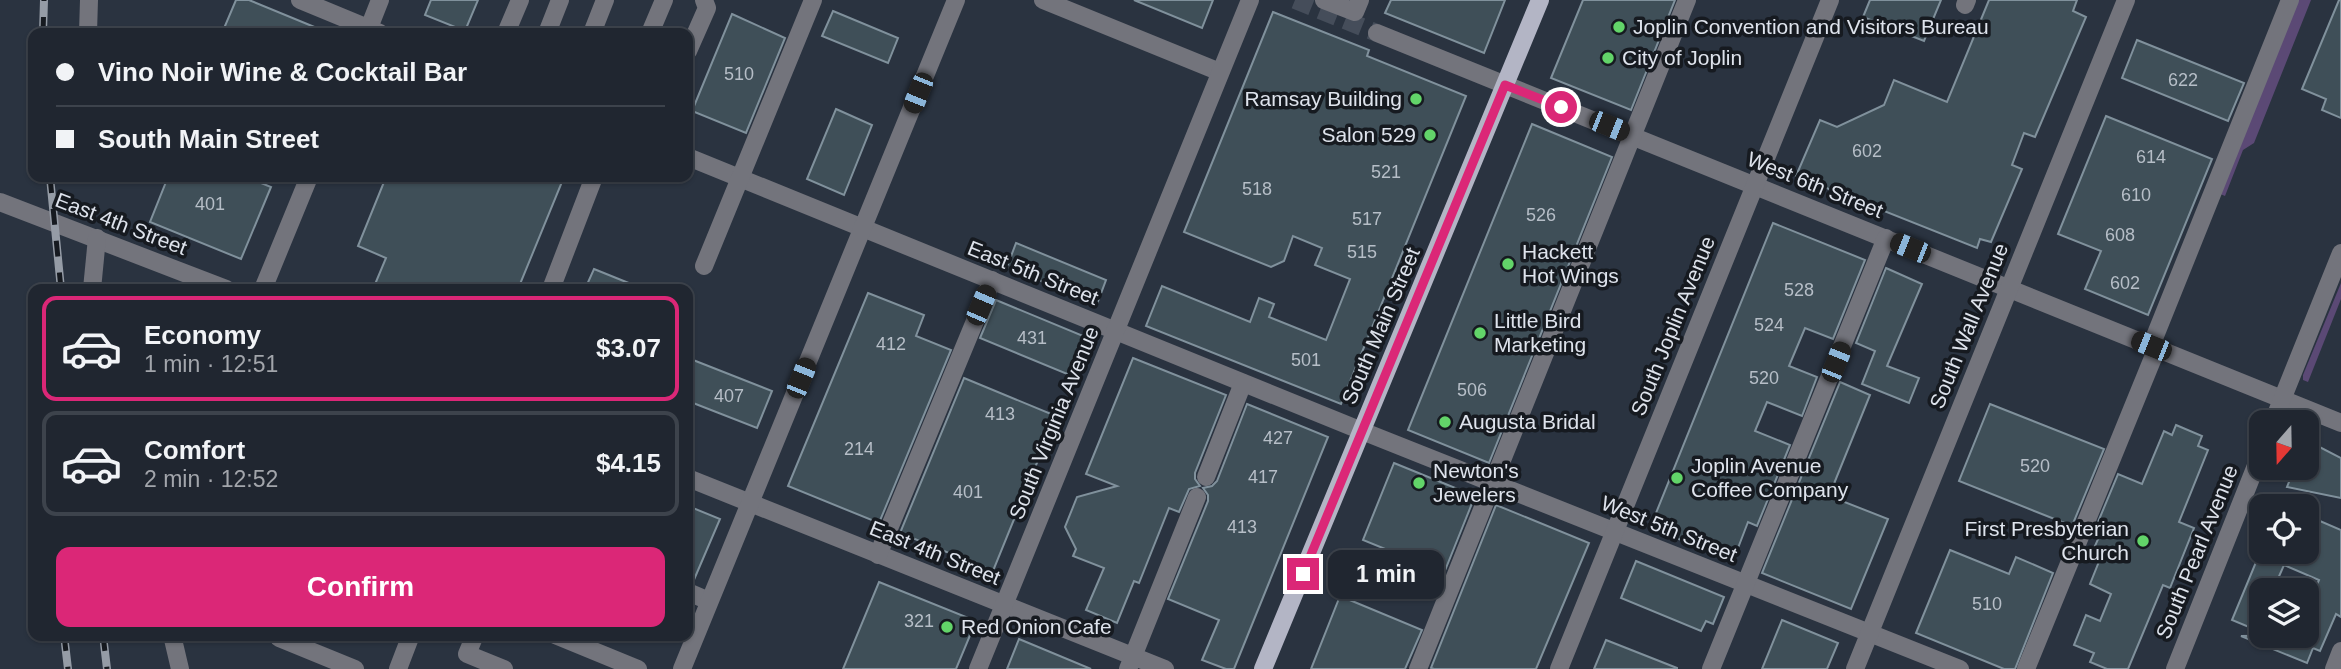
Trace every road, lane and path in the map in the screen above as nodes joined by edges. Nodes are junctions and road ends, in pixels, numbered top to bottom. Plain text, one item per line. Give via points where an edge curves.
1 (89, 0) edge
2 (300, 0) edge
3 (380, 0) edge
4 (520, 0) edge
5 (559, 0) edge
6 (605, 0) edge
7 (664, 0) edge
8 (704, 0) edge
9 (813, 0) edge
10 (956, 0) edge
11 (1043, 0) edge
12 (1250, 0) edge
13 (1324, 0) edge
14 (1360, 0) edge
15 (1540, 0) edge
16 (1687, 0) edge
17 (1830, 0) edge
18 (2126, 0) edge
19 (2290, 0) edge
20 (88, 28) edge
21 (363, 28) edge
22 (373, 28) edge
23 (508, 28) edge
24 (549, 28) edge
25 (594, 28) edge
26 (652, 28) edge
27 (1377, 33) tunnel mouth
28 (693, 40) edge
29 (1220, 72) junction
30 (1505, 85) junction
31 (1633, 135) junction
32 (693, 159) edge
33 (740, 178) junction
34 (307, 182) edge
35 (592, 182) edge
36 (1755, 185) junction
37 (0, 202) edge
38 (863, 228) junction
39 (97, 238) junction
40 (1886, 238) junction
41 (2341, 253) edge
42 (704, 266) dead end
43 (992, 280) junction
44 (92, 284) edge
45 (213, 284) edge
46 (265, 284) edge
47 (553, 284) edge
48 (2009, 289) junction
49 (1116, 331) junction
50 (2154, 347) junction
51 (1243, 383) junction
52 (2282, 399) junction
53 (2278, 410) edge
54 (2341, 423) edge
55 (1362, 431) junction
56 (1206, 477) dead end
57 (693, 480) edge
58 (2250, 480) edge
59 (1493, 483) junction
60 (1197, 497) dead end
61 (749, 503) junction
62 (1615, 531) junction
63 (878, 555) junction
64 (1746, 584) junction
65 (693, 594) edge
66 (709, 601) junction
67 (1004, 605) junction
68 (693, 629) edge
69 (1870, 633) junction
70 (173, 641) edge
71 (286, 641) edge
72 (409, 641) edge
73 (472, 641) edge
74 (570, 641) edge
75 (690, 641) edge
76 (2341, 651) edge
77 (1130, 663) edge
78 (180, 669) edge
79 (355, 669) edge
80 (398, 669) edge
81 (504, 669) edge
82 (638, 669) edge
83 (682, 669) edge
84 (978, 669) edge
85 (1166, 669) edge
86 (1263, 669) edge
87 (1418, 669) edge
88 (1559, 669) edge
89 (1712, 669) edge
90 (1855, 669) edge
91 (1960, 669) edge
92 (2026, 669) edge
93 (2175, 669) edge
94 (2334, 669) edge

1 - 20 street
2 - 21 street
3 - 22 street
4 - 23 street
5 - 24 street
6 - 25 street
7 - 26 street
8 - 28 street via 707,8
9 - 33 street
10 - 38 street
11 - 29 street
12 - 29 street, South Virginia Avenue
13 - 14 street via 1355,12
15 - 30 main road, South Main Street
16 - 31 street
17 - 36 street, South Joplin Avenue
18 - 48 street, South Wall Avenue
19 - 50 street
27 - 30 street, West 6th Street
29 - 49 street, South Virginia Avenue
30 - 31 street, West 6th Street
30 - 55 main road, South Main Street
31 - 36 street, West 6th Street
31 - 59 street
32 - 33 street, East 5th Street
33 - 38 street, East 5th Street
33 - 42 street
34 - 46 street
35 - 47 street
36 - 40 street, West 6th Street
36 - 62 street, South Joplin Avenue
37 - 39 street, East 4th Street
38 - 43 street, East 5th Street
38 - 61 street
39 - 44 street
39 - 45 street, East 4th Street
40 - 48 street, West 6th Street
40 - 64 street
41 - 52 street
43 - 49 street, East 5th Street
43 - 63 street
48 - 50 street, West 6th Street
48 - 69 street, South Wall Avenue
49 - 51 street, East 5th Street
49 - 67 street, South Virginia Avenue
50 - 52 street, West 6th Street
50 - 92 street
51 - 55 street, East 5th Street
51 - 56 street
52 - 53 street
52 - 54 street, West 6th Street
55 - 59 street, West 5th Street
55 - 86 main road, South Main Street
57 - 61 street, East 4th Street
58 - 93 street, South Pearl Avenue
59 - 62 street, West 5th Street
59 - 87 street
60 - 77 street
61 - 63 street, East 4th Street
61 - 66 street
62 - 64 street, West 5th Street
62 - 88 street, South Joplin Avenue
63 - 67 street, East 4th Street
64 - 69 street, West 5th Street
64 - 89 street
65 - 66 street
66 - 68 street
67 - 77 street, East 4th Street
67 - 84 street, South Virginia Avenue
69 - 90 street, South Wall Avenue
69 - 91 street, West 5th Street
70 - 78 street
71 - 79 street
72 - 80 street
73 - 81 street via 467,654
74 - 82 street
75 - 83 street
76 - 94 street
77 - 85 street, East 4th Street

